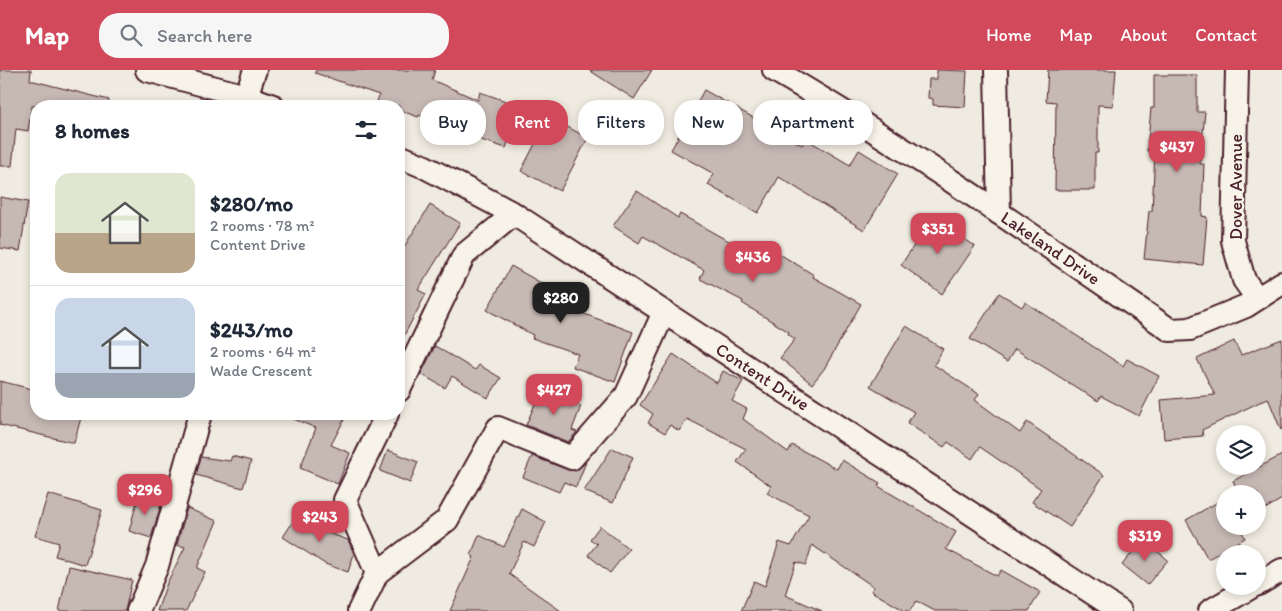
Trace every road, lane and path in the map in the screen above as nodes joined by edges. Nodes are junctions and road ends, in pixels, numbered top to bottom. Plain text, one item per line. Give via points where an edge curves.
1 (147, 70) edge
2 (255, 70) edge
3 (774, 70) edge
4 (996, 70) edge
5 (1238, 70) edge
6 (246, 96) junction
7 (257, 100) edge
8 (405, 159) edge
9 (999, 213) junction
10 (514, 214) junction
11 (1282, 283) edge
12 (1256, 298) junction
13 (664, 312) junction
14 (405, 378) edge
15 (198, 420) edge
16 (384, 420) edge
17 (1282, 570) edge
18 (377, 573) junction
19 (1266, 579) edge
20 (1238, 595) edge
21 (138, 611) edge
22 (360, 611) edge
23 (1120, 611) edge
24 (1210, 611) edge

1 - 6 street
2 - 6 street
3 - 9 street, Lakeland Drive via 839,108
4 - 9 street
5 - 12 street, Dover Avenue via 1233,241 1244,280
6 - 7 street
8 - 10 street, Content Drive
9 - 12 street, Lakeland Drive via 1170,330 1190,329 1246,306
10 - 13 street, Content Drive
10 - 14 street via 464,255
11 - 12 street, Lakeland Drive
13 - 18 street via 626,396 572,458 498,428 447,520
13 - 23 street, Content Drive
15 - 21 street via 157,566
16 - 18 street via 346,500
17 - 19 street
18 - 22 street
20 - 24 street

